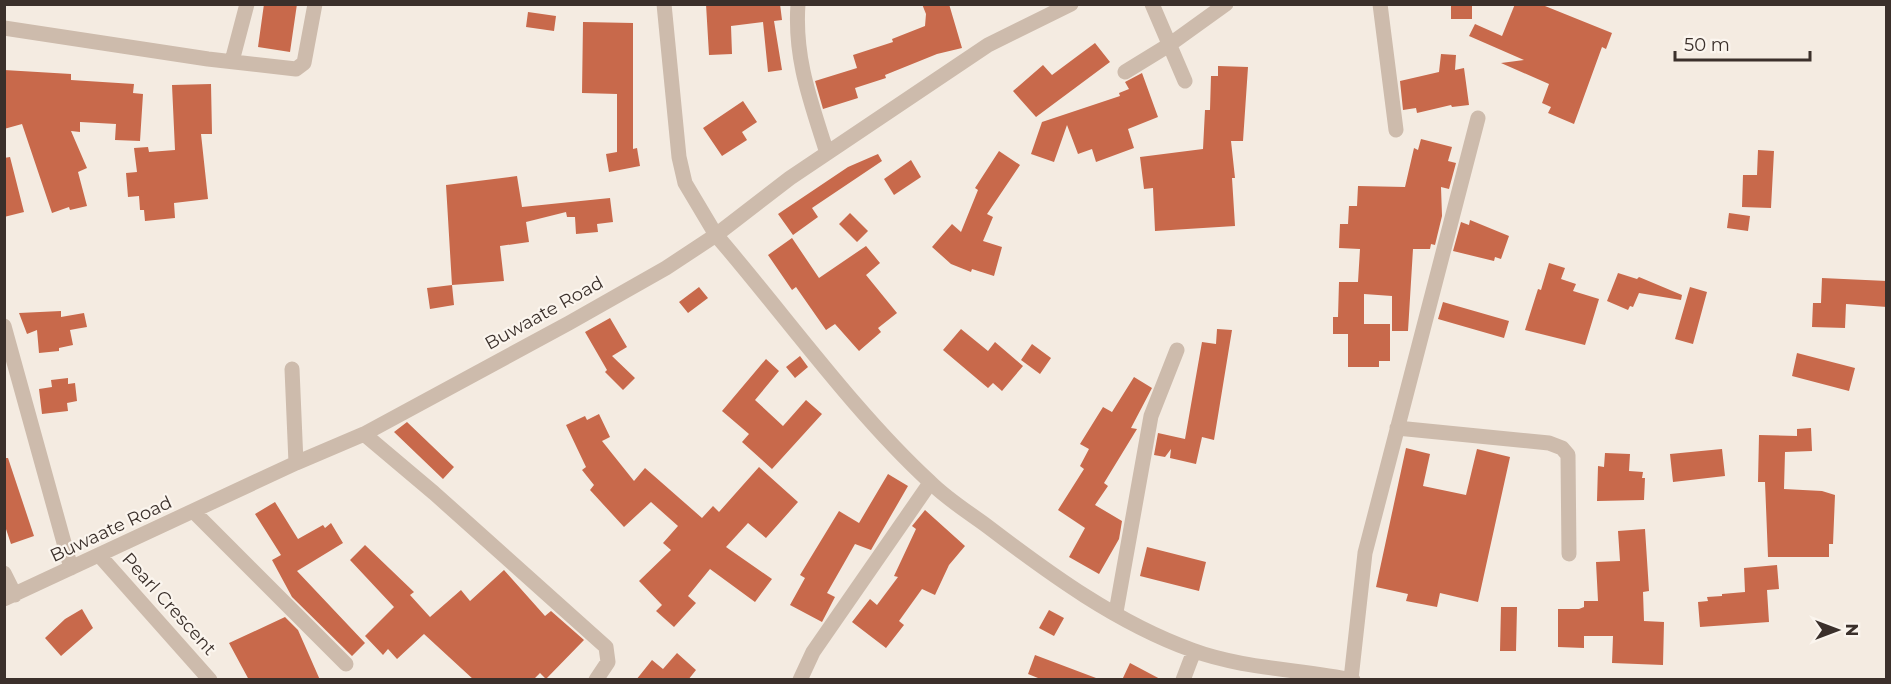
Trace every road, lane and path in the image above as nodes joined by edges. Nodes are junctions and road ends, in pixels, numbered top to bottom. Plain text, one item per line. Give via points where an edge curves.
1 (247, 4) edge
2 (315, 4) edge
3 (664, 4) edge
4 (798, 4) edge
5 (1071, 4) edge
6 (1152, 4) edge
7 (1226, 4) edge
8 (1380, 4) edge
9 (4, 28) edge
10 (1169, 45) junction
11 (232, 61) junction
12 (1125, 72) dead end
13 (1185, 81) dead end
14 (1478, 118) dead end
15 (1396, 130) dead end
16 (827, 153) junction
17 (716, 235) junction
18 (4, 326) edge
19 (1177, 350) dead end
20 (292, 369) dead end
21 (1397, 428) junction
22 (364, 434) junction
23 (296, 463) junction
24 (930, 483) junction
25 (194, 512) junction
26 (1569, 554) dead end
27 (99, 555) junction
28 (71, 568) junction
29 (4, 573) edge
30 (10, 597) edge
31 (1116, 612) junction
32 (1194, 651) junction
33 (346, 664) dead end
34 (1352, 679) edge
35 (210, 680) edge
36 (596, 680) edge
37 (800, 680) edge
38 (1183, 680) edge

1 - 11 street
2 - 11 street via 302,67
3 - 17 street via 679,157 686,183
4 - 16 street via 799,58
5 - 16 street, Buwaate Road via 988,45
6 - 10 street
7 - 10 street
8 - 15 street
9 - 11 street
10 - 12 street
10 - 13 street
14 - 21 street
16 - 17 street, Buwaate Road
17 - 22 street, Buwaate Road via 666,268
17 - 24 street via 865,414
18 - 28 street
19 - 31 street via 1151,416
20 - 23 street
21 - 26 street via 1549,443 1562,448 1568,455
21 - 34 street via 1365,553
22 - 23 street, Buwaate Road
22 - 36 street via 606,647 608,662
23 - 25 street, Buwaate Road
24 - 31 street via 1034,562
24 - 37 street via 813,652
25 - 27 street, Buwaate Road
25 - 33 street
27 - 28 street, Buwaate Road
27 - 35 street, Pearl Crescent
28 - 30 street, Buwaate Road
29 - 30 street
31 - 32 street via 1147,631
32 - 34 street
32 - 38 street

